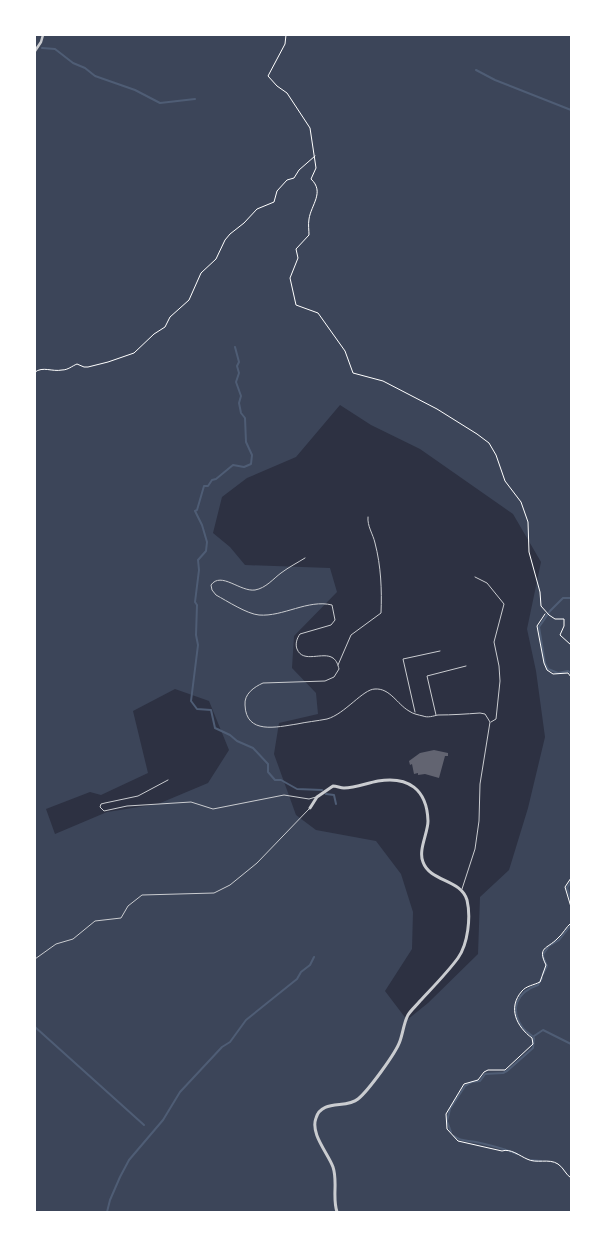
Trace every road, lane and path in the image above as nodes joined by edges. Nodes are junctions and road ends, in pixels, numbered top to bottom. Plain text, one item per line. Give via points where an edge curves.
1 (43, 35) edge
2 (286, 35) edge
3 (35, 51) edge
4 (315, 155) junction
5 (35, 372) edge
6 (368, 517) dead end
7 (305, 558) dead end
8 (475, 577) dead end
9 (546, 613) junction
10 (571, 645) edge
11 (440, 651) dead end
12 (338, 665) junction
13 (466, 666) dead end
14 (571, 677) edge
15 (415, 714) junction
16 (436, 715) junction
17 (490, 722) junction
18 (168, 780) dead end
19 (317, 797) junction
20 (310, 808) joint
21 (571, 878) edge
22 (461, 890) junction
23 (571, 907) edge
24 (571, 923) edge
25 (35, 959) edge
26 (571, 1178) edge
27 (337, 1212) edge

1 - 3 street
2 - 4 path via 285,44 268,76 287,93 310,128
4 - 5 path via 277,191 274,202 257,209 230,234 216,259 201,273 189,300 170,317 165,327 134,353 88,367 77,364 64,370 44,368
4 - 9 path via 316,168 311,179 318,194 309,219 309,235 296,249 298,258 290,277 296,305 318,313 345,350 353,373 383,381 437,409 489,443 505,481 522,504 528,522 529,552 541,606
6 - 12 lane via 380,572 381,613 351,635
7 - 12 lane via 264,587 244,590 220,579 211,585 212,590 256,615 324,603 332,605 335,620 331,625 300,634 296,646 302,655 327,656
8 - 17 lane via 504,604 494,642 499,666 498,710 496,719
9 - 10 path via 564,620 560,635
9 - 14 path via 538,626 545,667 553,674 568,673
11 - 15 lane via 403,659
12 - 15 lane via 334,677 325,680 263,683 248,694 244,702 245,711 260,727 326,719 336,716 366,691 375,689 393,696
13 - 16 lane via 427,676
15 - 16 lane
16 - 17 lane via 480,713
17 - 22 lane via 480,784 479,821
18 - 19 lane via 138,796 101,804 100,807 104,811 127,806 191,802 213,809 284,795
19 - 20 street
19 - 22 street via 333,786 346,788 390,780 399,780 418,789 425,803 428,822 422,859 425,868
20 - 25 lane via 257,863 230,885 214,892 142,895 128,906 121,918 96,921 73,939 56,944
21 - 23 path via 565,886
22 - 27 street via 470,917 459,957 407,1016 400,1042 363,1094 352,1102 326,1107 316,1118 318,1136 335,1173
24 - 26 path via 543,951 546,966 540,982 522,990 514,1009 523,1032 532,1038 533,1044 505,1070 488,1070 478,1080 464,1084 446,1114 447,1129 458,1141 509,1150 528,1160 556,1162

